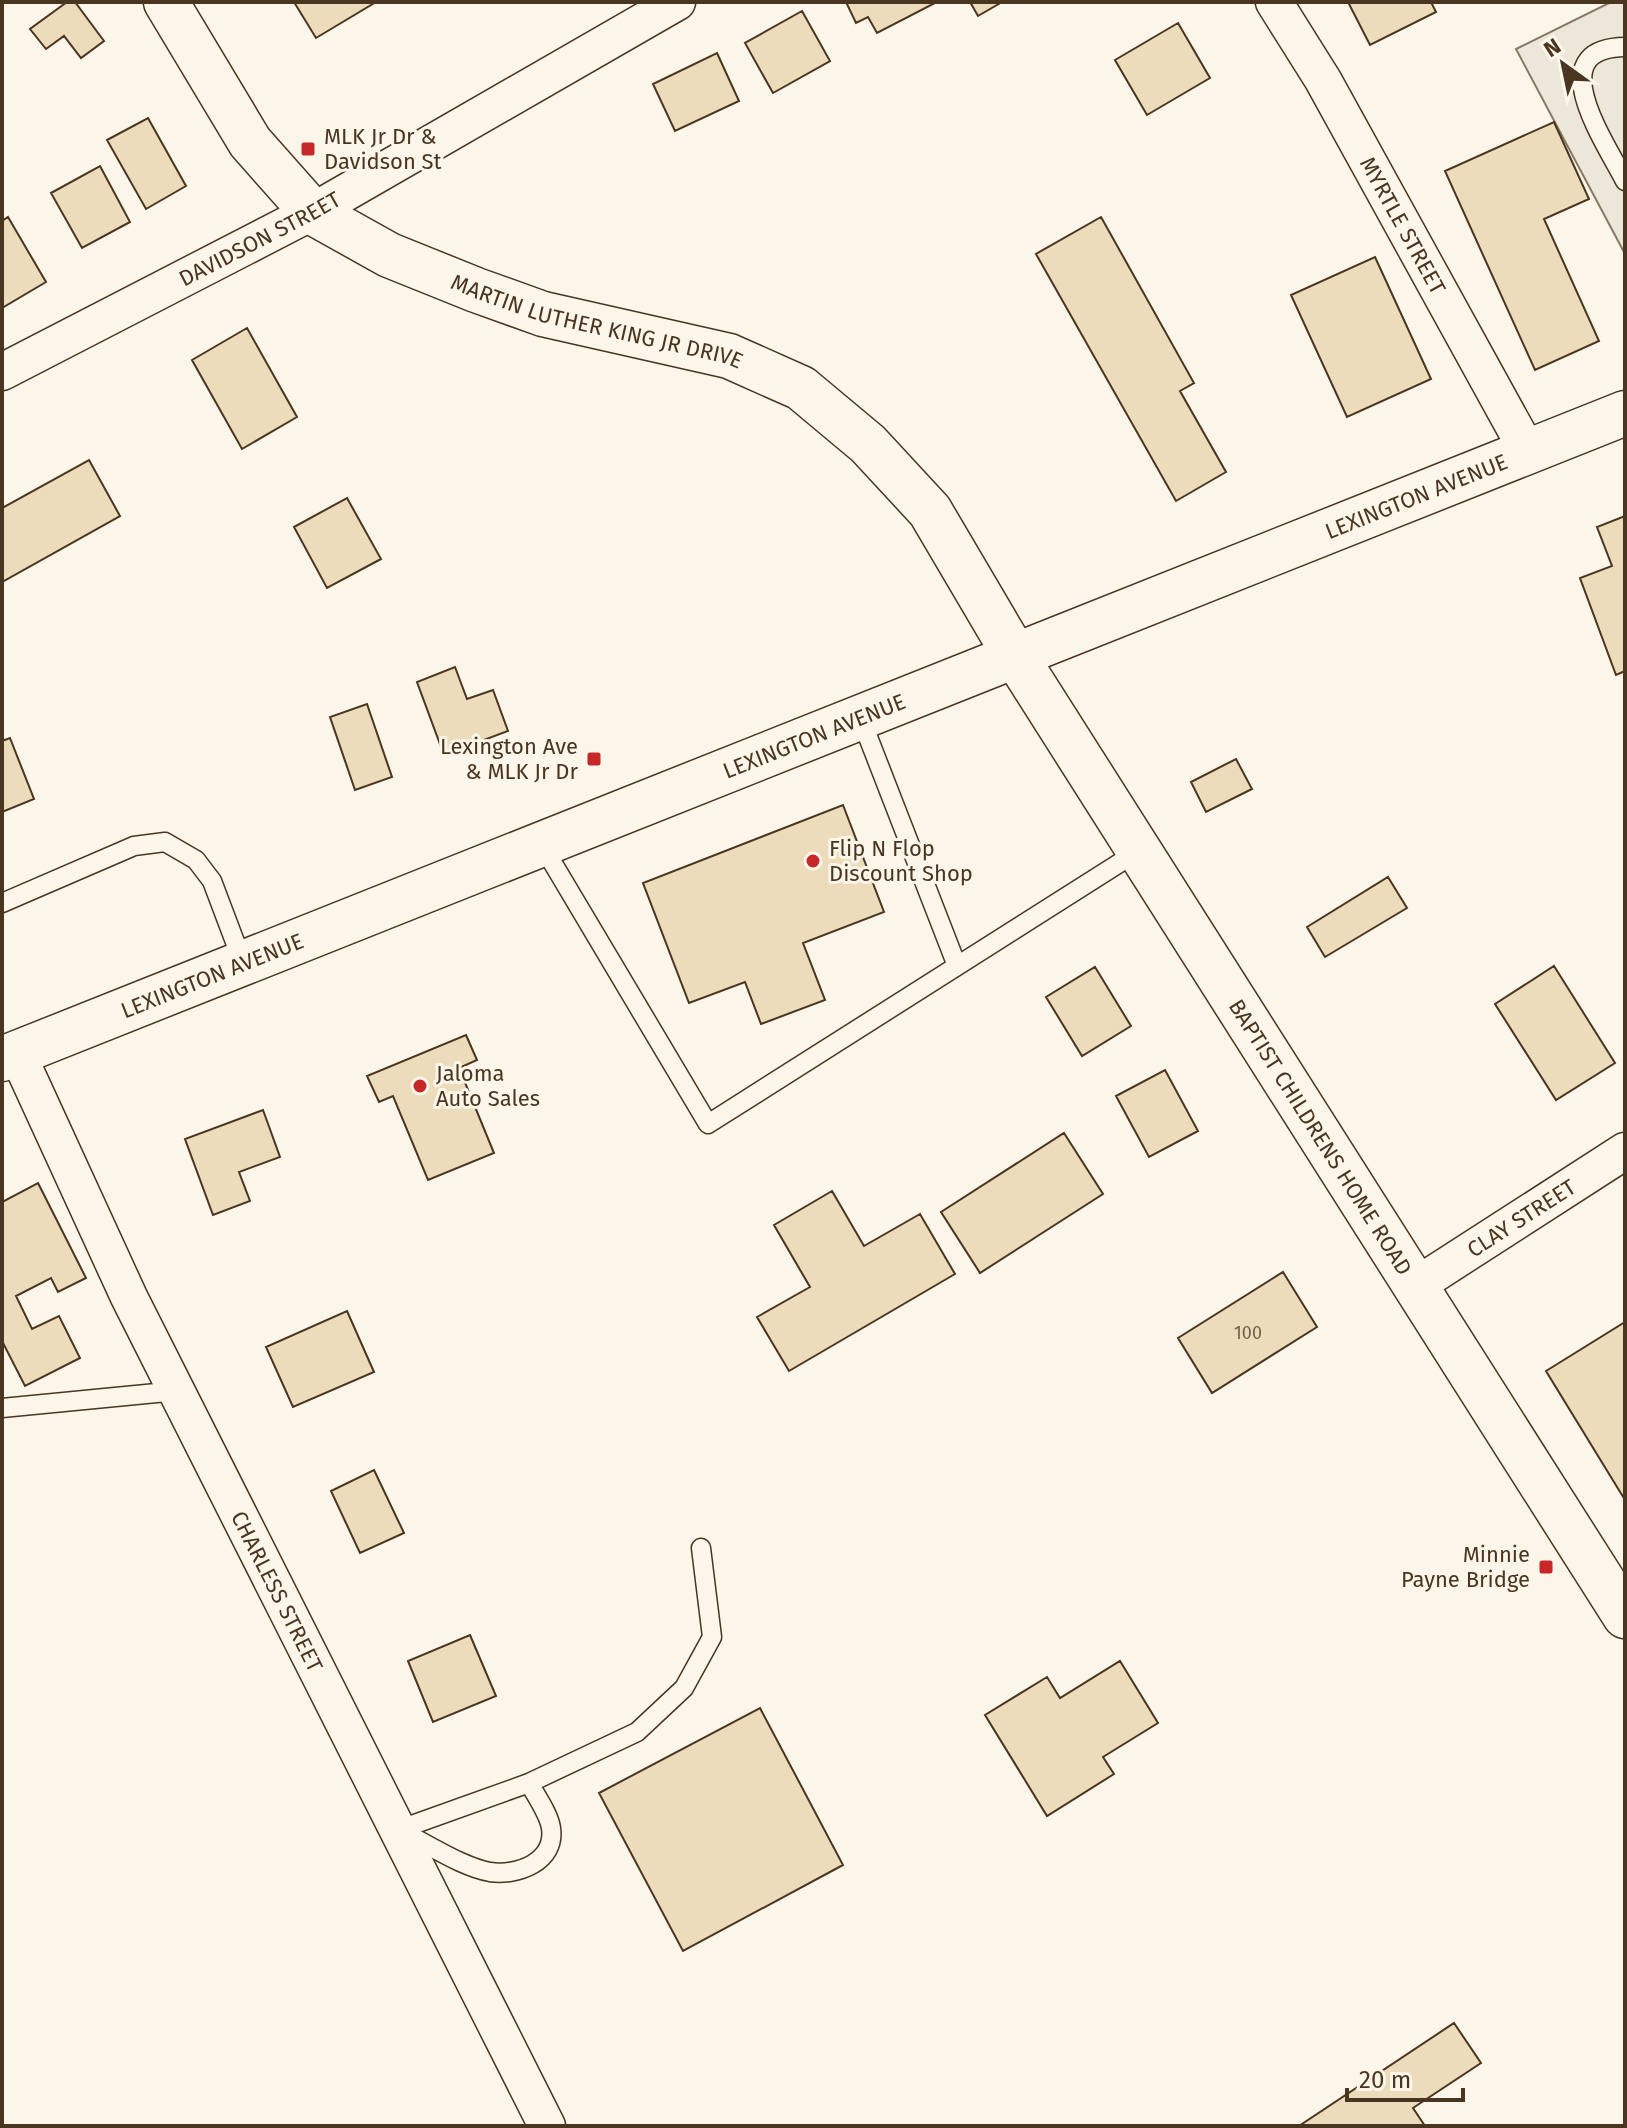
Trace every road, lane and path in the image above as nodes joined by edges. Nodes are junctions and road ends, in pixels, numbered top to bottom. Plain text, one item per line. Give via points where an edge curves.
1 (166, 2) edge
2 (677, 2) edge
3 (1274, 2) edge
4 (1625, 47) edge
5 (1625, 181) edge
6 (312, 212) junction
7 (2, 372) edge
8 (1625, 413) edge
9 (1527, 450) junction
10 (1016, 657) junction
11 (861, 719) junction
12 (542, 845) junction
13 (1140, 850) junction
14 (2, 903) edge
15 (243, 963) junction
16 (957, 966) junction
17 (10, 1056) edge
18 (1625, 1151) edge
19 (1417, 1285) junction
20 (177, 1391) junction
21 (2, 1408) edge
22 (701, 1548) dead end
23 (1625, 1616) edge
24 (529, 1783) junction
25 (398, 1830) junction
26 (547, 2126) edge

1 - 6 street, MARTIN LUTHER KING JR DRIVE via 250,142
2 - 6 street, DAVIDSON STREET
3 - 9 street, MYRTLE STREET via 1323,80
4 - 5 lane via 1612,47 1588,59 1581,71 1582,94
6 - 7 street, DAVIDSON STREET
6 - 10 street, MARTIN LUTHER KING JR DRIVE via 389,255 476,290 543,314 729,356 801,388 868,444 930,511
8 - 9 street, LEXINGTON AVENUE
9 - 10 street, LEXINGTON AVENUE
10 - 11 street, LEXINGTON AVENUE
10 - 13 street, BAPTIST CHILDRENS HOME ROAD
11 - 12 street, LEXINGTON AVENUE
11 - 16 lane
12 - 15 street, LEXINGTON AVENUE
12 - 16 lane via 708,1124
13 - 16 lane
13 - 19 street, BAPTIST CHILDRENS HOME ROAD
14 - 15 lane via 134,846 165,842 196,860 212,881
15 - 17 street, LEXINGTON AVENUE
17 - 20 street, CHARLESS STREET
18 - 19 street, CLAY STREET
19 - 23 street, BAPTIST CHILDRENS HOME ROAD
20 - 21 lane
20 - 25 street, CHARLESS STREET
22 - 24 lane via 712,1637 684,1688 637,1732
24 - 25 lane
24 - 25 lane via 551,1827 549,1846 517,1873 488,1872
25 - 26 street, CHARLESS STREET

